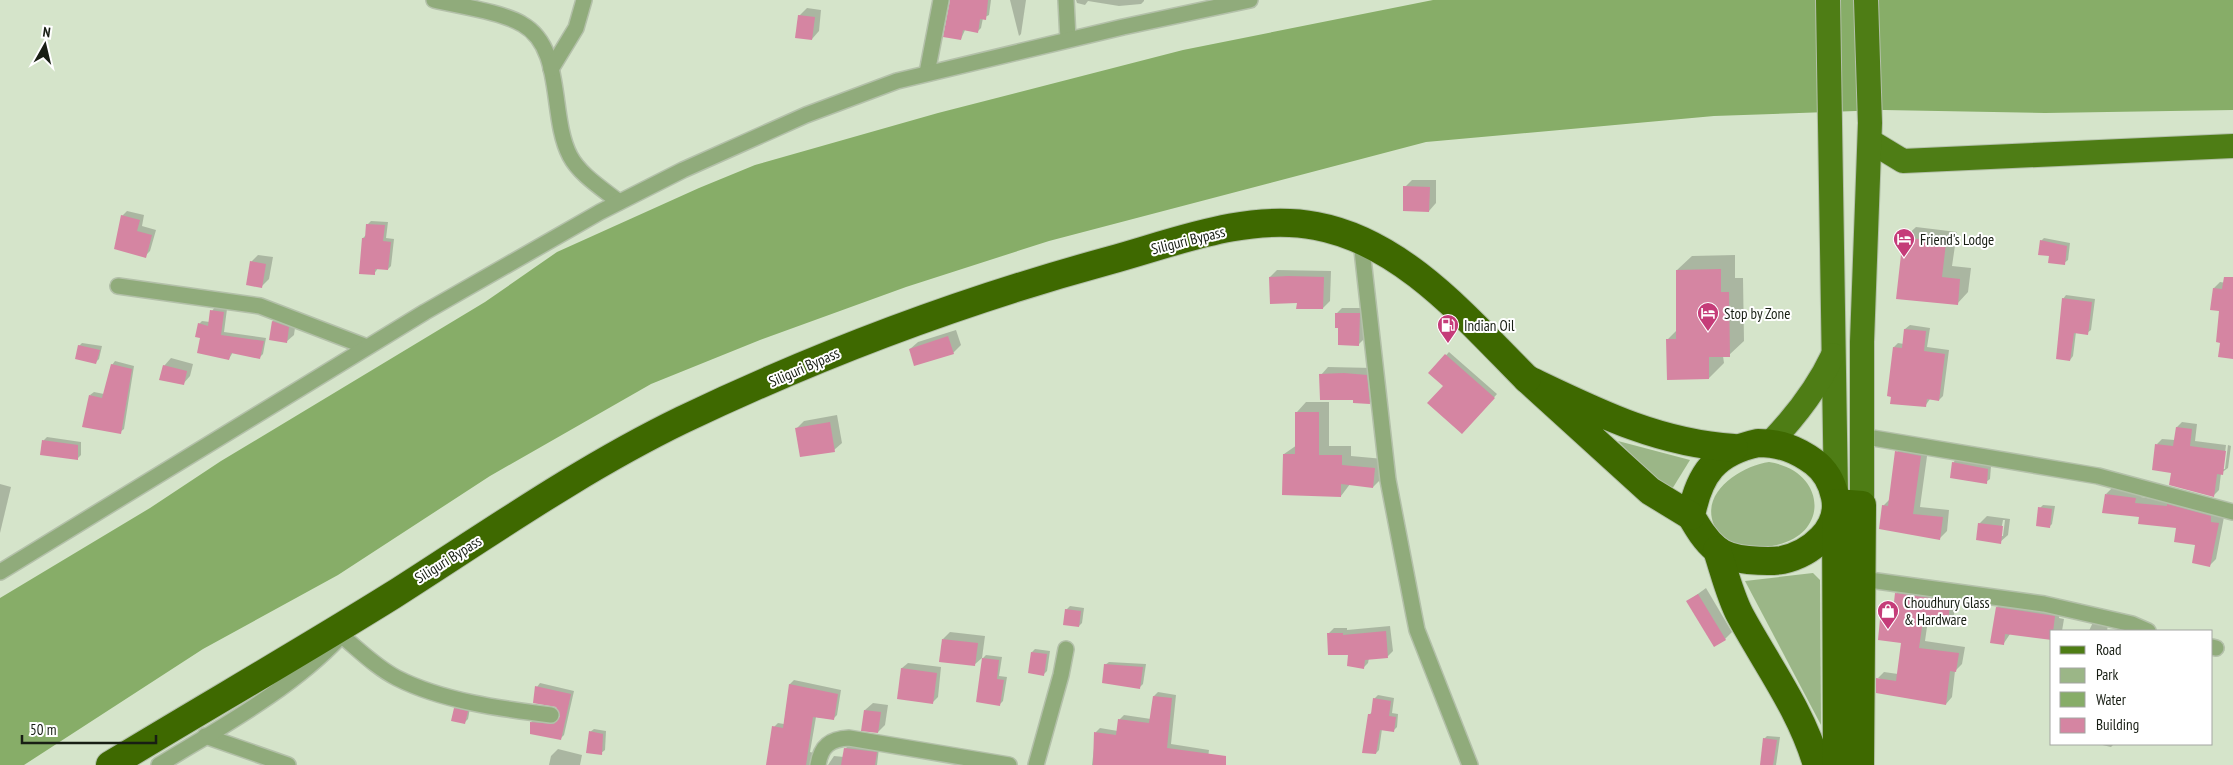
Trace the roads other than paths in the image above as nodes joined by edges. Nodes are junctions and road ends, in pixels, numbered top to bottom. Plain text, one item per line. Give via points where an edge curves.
1 (434, 0) edge
2 (584, 0) edge
3 (941, 0) edge
4 (1066, 0) edge
5 (1250, 0) edge
6 (1828, 0) edge
7 (1866, 0) edge
8 (1068, 39) junction
9 (551, 69) junction
10 (927, 73) junction
11 (1870, 132) junction
12 (2233, 146) edge
13 (1903, 161) junction
14 (1869, 190) junction
15 (619, 202) junction
16 (1361, 240) junction
17 (118, 286) dead end
18 (367, 347) junction
19 (1835, 352) junction
20 (1528, 379) junction
21 (1861, 436) junction
22 (1770, 443) junction
23 (1734, 448) junction
24 (1849, 504) junction
25 (2233, 512) edge
26 (1691, 516) junction
27 (1717, 550) junction
28 (0, 572) edge
29 (1862, 579) junction
30 (364, 613) junction
31 (2146, 630) edge
32 (342, 636) junction
33 (1066, 649) dead end
34 (551, 715) dead end
35 (206, 736) junction
36 (110, 765) edge
37 (159, 765) edge
38 (288, 765) edge
39 (818, 765) edge
40 (1008, 765) edge
41 (1036, 765) edge
42 (1470, 765) edge
43 (1818, 765) edge
44 (1837, 765) edge
45 (1860, 765) edge

1 - 9 street via 522,24 546,49
2 - 9 street via 576,28
3 - 10 street
4 - 8 street
5 - 8 street
6 - 19 main road
7 - 11 main road
8 - 10 street
9 - 15 street via 558,118 570,155 579,168
10 - 15 street via 806,115
11 - 13 main road
11 - 14 main road
12 - 13 main road
13 - 14 main road
14 - 21 main road via 1864,256
15 - 18 street
16 - 20 highway, Siliguri Bypass via 1419,277
16 - 30 highway, Siliguri Bypass via 1316,226 1276,222 1243,226 1013,287 935,314 852,346 681,421 572,482
16 - 42 street via 1388,480 1417,630
17 - 18 street via 260,306
18 - 28 street
19 - 22 main road via 1800,410
19 - 24 main road
20 - 23 highway via 1613,420 1666,437
20 - 26 highway, Siliguri Bypass via 1650,491
21 - 24 main road
21 - 25 street via 2098,476
22 - 23 highway
22 - 24 highway via 1796,450 1819,466
23 - 26 highway via 1712,464 1705,475
24 - 27 highway via 1833,519 1828,532 1816,544 1782,560 1739,559
24 - 29 highway
24 - 44 highway
26 - 27 highway via 1700,533
27 - 43 highway via 1739,613 1788,697
29 - 31 street via 2044,604
29 - 45 highway
30 - 32 street
30 - 36 highway, Siliguri Bypass
32 - 34 street via 386,672 421,688 500,708
32 - 35 street via 305,669
33 - 41 street
35 - 37 street
35 - 38 street
39 - 40 street via 822,749 827,744 836,738 849,738

